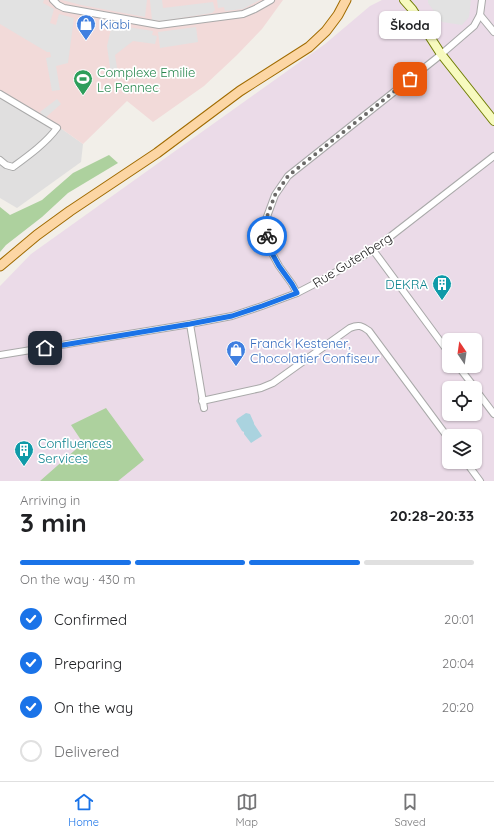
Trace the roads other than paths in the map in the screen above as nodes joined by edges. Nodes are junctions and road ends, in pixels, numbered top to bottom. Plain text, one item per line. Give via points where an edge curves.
1 (53, 0) edge
2 (271, 0) edge
3 (404, 0) edge
4 (408, 0) edge
5 (482, 0) edge
6 (346, 1) edge
7 (412, 9) junction
8 (480, 15) junction
9 (494, 32) edge
10 (441, 54) junction
11 (0, 94) edge
12 (494, 121) edge
13 (494, 156) edge
14 (0, 160) edge
15 (373, 250) junction
16 (0, 266) edge
17 (297, 293) junction
18 (190, 324) junction
19 (442, 344) edge
20 (0, 355) edge
21 (463, 373) edge
22 (470, 381) edge
23 (482, 398) edge
24 (202, 401) junction
25 (204, 408) dead end
26 (494, 414) edge
27 (442, 430) edge
28 (471, 469) edge
29 (480, 481) edge

1 - 2 street via 64,8 159,25 243,14
3 - 7 street
4 - 7 street
5 - 8 street
6 - 16 main road via 326,31 310,47 240,91 156,153 70,211
7 - 10 street
8 - 9 street
8 - 10 street via 474,26
10 - 12 street
10 - 17 street via 288,176 275,195 265,222 268,246
11 - 14 street via 57,128 13,167
13 - 15 street, Rue Gutenberg
15 - 17 street, Rue Gutenberg
15 - 19 street
17 - 18 street, Rue Gutenberg via 232,316
18 - 20 street, Rue Gutenberg
18 - 24 street
21 - 22 street
23 - 26 street
24 - 25 street
24 - 27 street via 273,383 350,328 363,326
28 - 29 street

